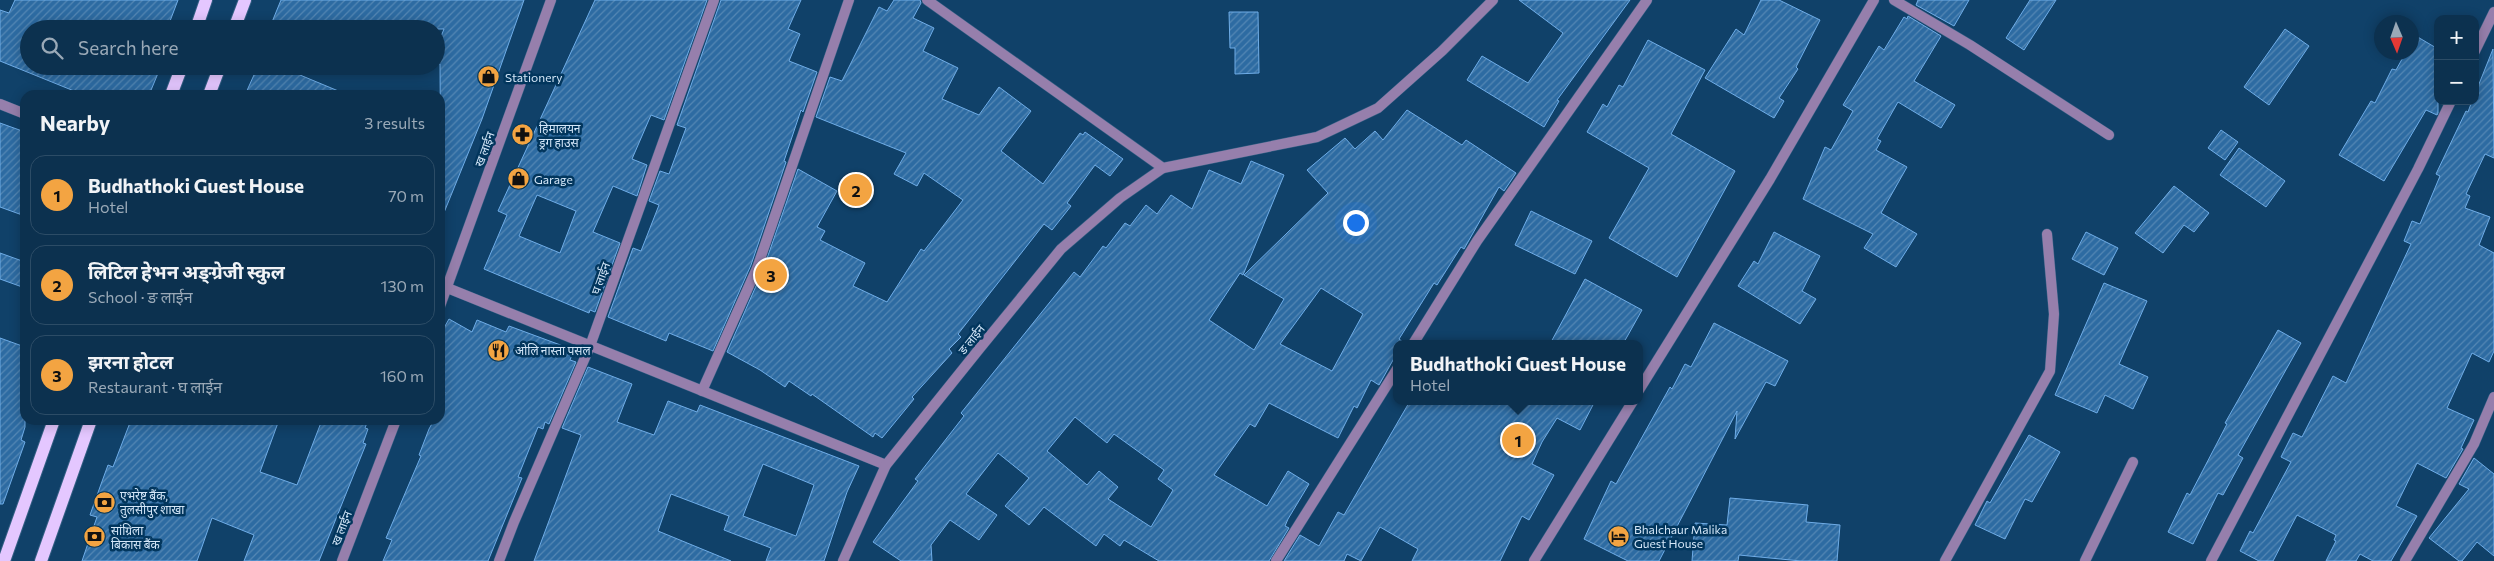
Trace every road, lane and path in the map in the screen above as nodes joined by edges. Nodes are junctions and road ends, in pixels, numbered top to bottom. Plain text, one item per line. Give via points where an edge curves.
1 (206, 0) edge
2 (245, 0) edge
3 (551, 0) edge
4 (714, 0) edge
5 (849, 0) edge
6 (927, 0) edge
7 (1493, 0) edge
8 (1647, 0) edge
9 (1874, 0) edge
10 (1894, 0) edge
11 (2494, 12) edge
12 (199, 20) edge
13 (237, 20) edge
14 (2479, 43) edge
15 (179, 75) edge
16 (217, 75) edge
17 (173, 90) edge
18 (211, 90) edge
19 (0, 104) edge
20 (2449, 105) edge
21 (20, 112) edge
22 (2109, 135) dead end
23 (1163, 168) junction
24 (2047, 234) dead end
25 (445, 281) edge
26 (445, 287) edge
27 (1416, 340) edge
28 (590, 346) junction
29 (1393, 375) edge
30 (1643, 384) edge
31 (702, 391) junction
32 (2494, 397) edge
33 (1630, 405) edge
34 (52, 425) edge
35 (89, 425) edge
36 (394, 425) edge
37 (2133, 462) dead end
38 (886, 465) junction
39 (4, 561) edge
40 (41, 561) edge
41 (342, 561) edge
42 (500, 561) edge
43 (843, 561) edge
44 (1276, 561) edge
45 (1534, 561) edge
46 (1945, 561) edge
47 (2085, 561) edge
48 (2211, 561) edge
49 (2405, 561) edge

1 - 12 main road
2 - 13 main road
3 - 25 street, ख लाईन
4 - 28 street, घ लाईन
5 - 31 street via 757,268
6 - 23 street
7 - 23 street via 1442,52 1378,108 1317,137
8 - 27 street via 1477,242
9 - 30 street via 1770,179
10 - 22 street
11 - 14 street
15 - 17 main road
16 - 18 main road
19 - 21 street
20 - 48 street
23 - 38 street, ङ लाईन via 1120,198 1061,249
24 - 46 street via 2054,314 2050,371
26 - 28 street
28 - 31 street
28 - 42 street, घ लाईन
29 - 44 street
31 - 38 street
32 - 49 street via 2474,444
33 - 45 street
34 - 39 main road
35 - 40 main road
36 - 41 street, ख लाईन
37 - 47 street
38 - 43 street, ङ लाईन

